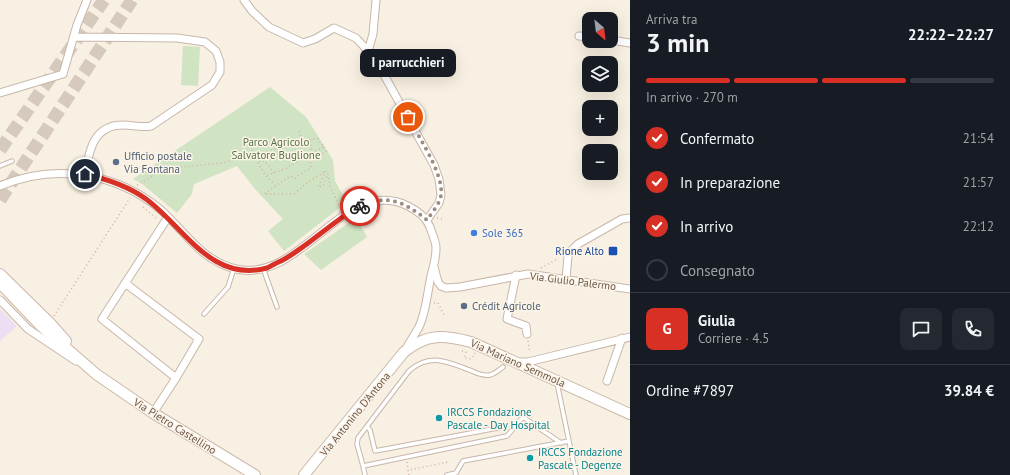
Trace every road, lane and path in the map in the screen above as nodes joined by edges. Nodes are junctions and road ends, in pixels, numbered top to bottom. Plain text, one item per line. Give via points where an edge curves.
1 (87, 0) edge
2 (244, 0) edge
3 (376, 0) edge
4 (579, 36) dead end
5 (582, 36) edge
6 (74, 37) junction
7 (618, 41) edge
8 (630, 43) edge
9 (368, 50) junction
10 (0, 93) edge
11 (299, 131) dead end
12 (310, 140) junction
13 (302, 142) junction
14 (255, 147) dead end
15 (324, 147) junction
16 (265, 152) junction
17 (312, 153) junction
18 (246, 156) junction
19 (267, 159) dead end
20 (12, 162) dead end
21 (0, 166) edge
22 (274, 173) junction
23 (85, 174) junction
24 (266, 176) junction
25 (275, 185) junction
26 (0, 186) edge
27 (130, 190) junction
28 (130, 198) dead end
29 (143, 207) dead end
30 (345, 216) junction
31 (168, 217) junction
32 (436, 218) dead end
33 (630, 218) edge
34 (442, 219) dead end
35 (158, 220) dead end
36 (427, 220) junction
37 (557, 259) dead end
38 (434, 267) junction
39 (234, 268) junction
40 (263, 268) junction
41 (539, 269) dead end
42 (0, 274) edge
43 (516, 275) junction
44 (566, 279) junction
45 (0, 283) edge
46 (125, 283) junction
47 (630, 289) edge
48 (0, 300) edge
49 (430, 302) dead end
50 (277, 307) dead end
51 (204, 314) dead end
52 (445, 317) dead end
53 (48, 322) junction
54 (28, 329) junction
55 (528, 334) joint
56 (630, 337) edge
57 (622, 338) junction
58 (462, 351) dead end
59 (404, 352) junction
60 (530, 353) dead end
61 (479, 355) dead end
62 (514, 362) junction
63 (503, 367) dead end
64 (96, 374) junction
65 (176, 378) junction
66 (557, 380) junction
67 (607, 380) dead end
68 (154, 414) junction
69 (630, 414) edge
70 (367, 427) junction
71 (503, 428) dead end
72 (569, 441) junction
73 (561, 443) junction
74 (449, 462) dead end
75 (362, 466) junction
76 (255, 475) edge
77 (304, 475) edge
78 (365, 475) edge
79 (409, 475) edge
80 (447, 475) edge
81 (576, 475) edge

1 - 6 street
2 - 9 street via 269,26 303,42 315,39 334,28 356,38
3 - 9 street via 373,34
4 - 5 street
6 - 10 street via 63,74
6 - 23 street via 177,38 205,42 216,51 220,62 220,72 212,85 151,126 111,126 102,131 93,142
7 - 8 street
9 - 36 street via 408,117 439,179 440,199
11 - 13 path
12 - 13 path
12 - 15 path via 317,138
12 - 17 path
13 - 16 path
14 - 18 path
15 - 17 path
15 - 25 path via 326,151 310,162 311,168 295,178 290,176
16 - 18 path
16 - 19 path
17 - 22 path via 286,169
18 - 27 path via 222,163 181,166 166,170
20 - 21 lane
22 - 24 path
22 - 24 path via 265,161 257,162
23 - 26 street via 44,173
23 - 27 street via 108,180
24 - 25 path
25 - 30 path via 264,194 294,194 326,171 318,187 323,186 328,174 330,186
27 - 31 street via 145,198
28 - 53 path
29 - 35 path
30 - 36 street via 370,201 391,200 414,209
30 - 40 street via 293,255
31 - 39 street via 208,257
31 - 46 street
32 - 34 path
33 - 44 street via 622,219 578,244 568,256
36 - 38 street via 435,241
37 - 41 path
38 - 43 street, Via Giulio Palermo via 438,282 446,288
38 - 59 street via 426,308 419,327
39 - 40 street
39 - 51 lane via 228,287
40 - 50 lane
42 - 53 main road, Via Pietro Castellino
43 - 44 street, Via Giulio Palermo
43 - 55 street via 507,318 526,326
44 - 47 street, Via Giulio Palermo
45 - 53 main road, Via Pietro Castellino
46 - 65 street via 102,319
46 - 65 street via 199,339
48 - 54 street
49 - 52 path via 438,303
53 - 54 street
53 - 64 main road, Via Pietro Castellino
54 - 64 street
55 - 60 path
56 - 57 street
57 - 62 street via 528,362
57 - 67 street
58 - 61 path via 466,352 464,358 471,359 474,352
59 - 62 main road, Via Mariano Semmola via 428,338 451,337 471,342
59 - 77 main road, Via Antonino D'Antona
62 - 66 main road, Via Mariano Semmola
63 - 70 lane via 495,373 483,376 438,359 416,364 408,371
64 - 68 main road, Via Pietro Castellino
65 - 68 street
66 - 69 main road, Via Mariano Semmola
66 - 72 lane
68 - 76 main road, Via Pietro Castellino
70 - 71 lane via 375,451
70 - 75 lane via 358,438 357,444
72 - 73 lane
72 - 81 lane
73 - 75 lane via 523,416 508,436
73 - 80 lane via 463,461 456,473
74 - 79 path via 408,470
75 - 78 lane

